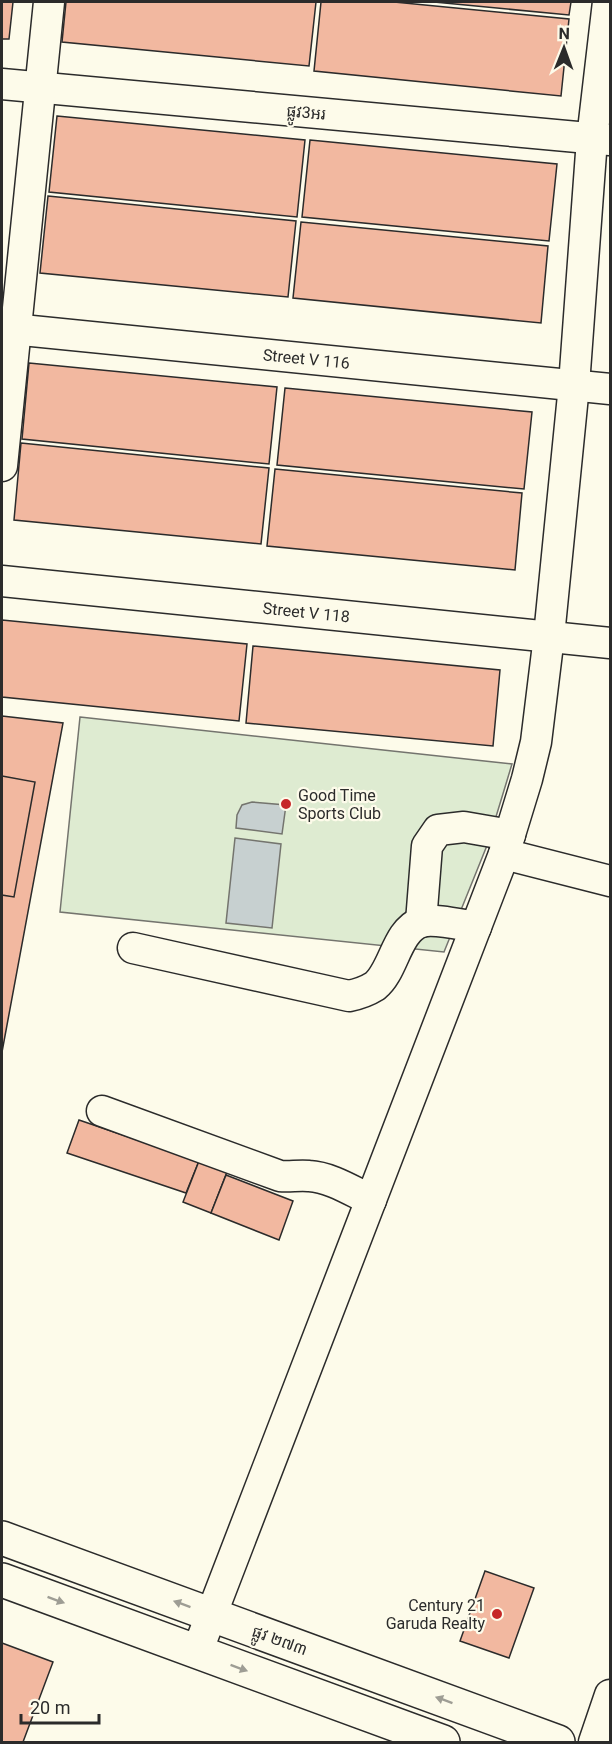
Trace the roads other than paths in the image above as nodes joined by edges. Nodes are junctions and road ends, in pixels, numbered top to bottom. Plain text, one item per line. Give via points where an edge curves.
1 (50, 2) edge
2 (608, 2) edge
3 (2, 84) edge
4 (40, 87) junction
5 (601, 140) edge
6 (9, 329) edge
7 (574, 385) junction
8 (610, 389) edge
9 (2, 466) edge
10 (2, 581) edge
11 (549, 636) junction
12 (610, 643) edge
13 (507, 845) junction
14 (610, 881) edge
15 (421, 922) junction
16 (476, 927) junction
17 (133, 948) dead end
18 (102, 1111) dead end
19 (371, 1200) junction
20 (2, 1538) edge
21 (2, 1580) edge
22 (212, 1615) junction
23 (197, 1652) junction
24 (610, 1695) edge
25 (480, 1729) edge
26 (443, 1743) edge
27 (558, 1743) edge
28 (594, 1743) edge

1 - 4 street
2 - 5 street
3 - 4 street, ផ្លូវ3អរ
4 - 5 street, ផ្លូវ3អរ
4 - 6 street
5 - 7 street
6 - 7 street, Street V 116
6 - 9 street
7 - 8 street, Street V 116
7 - 11 street
10 - 11 street, Street V 118
11 - 12 street, Street V 118
11 - 13 street via 536,742
13 - 14 street
13 - 15 street via 464,827 438,830 428,846
13 - 16 street
15 - 16 street
15 - 17 street via 404,937 377,984 349,996
16 - 19 street
18 - 19 street via 280,1176 323,1178
19 - 22 street
22 -> 20 main road, ផ្លូវ ២៧៣
21 -> 23 main road
22 - 23 street
25 -> 22 main road, ផ្លូវ ២៧៣
23 -> 26 main road
24 - 28 street
25 - 27 main road, ផ្លូវ ២៧៣

